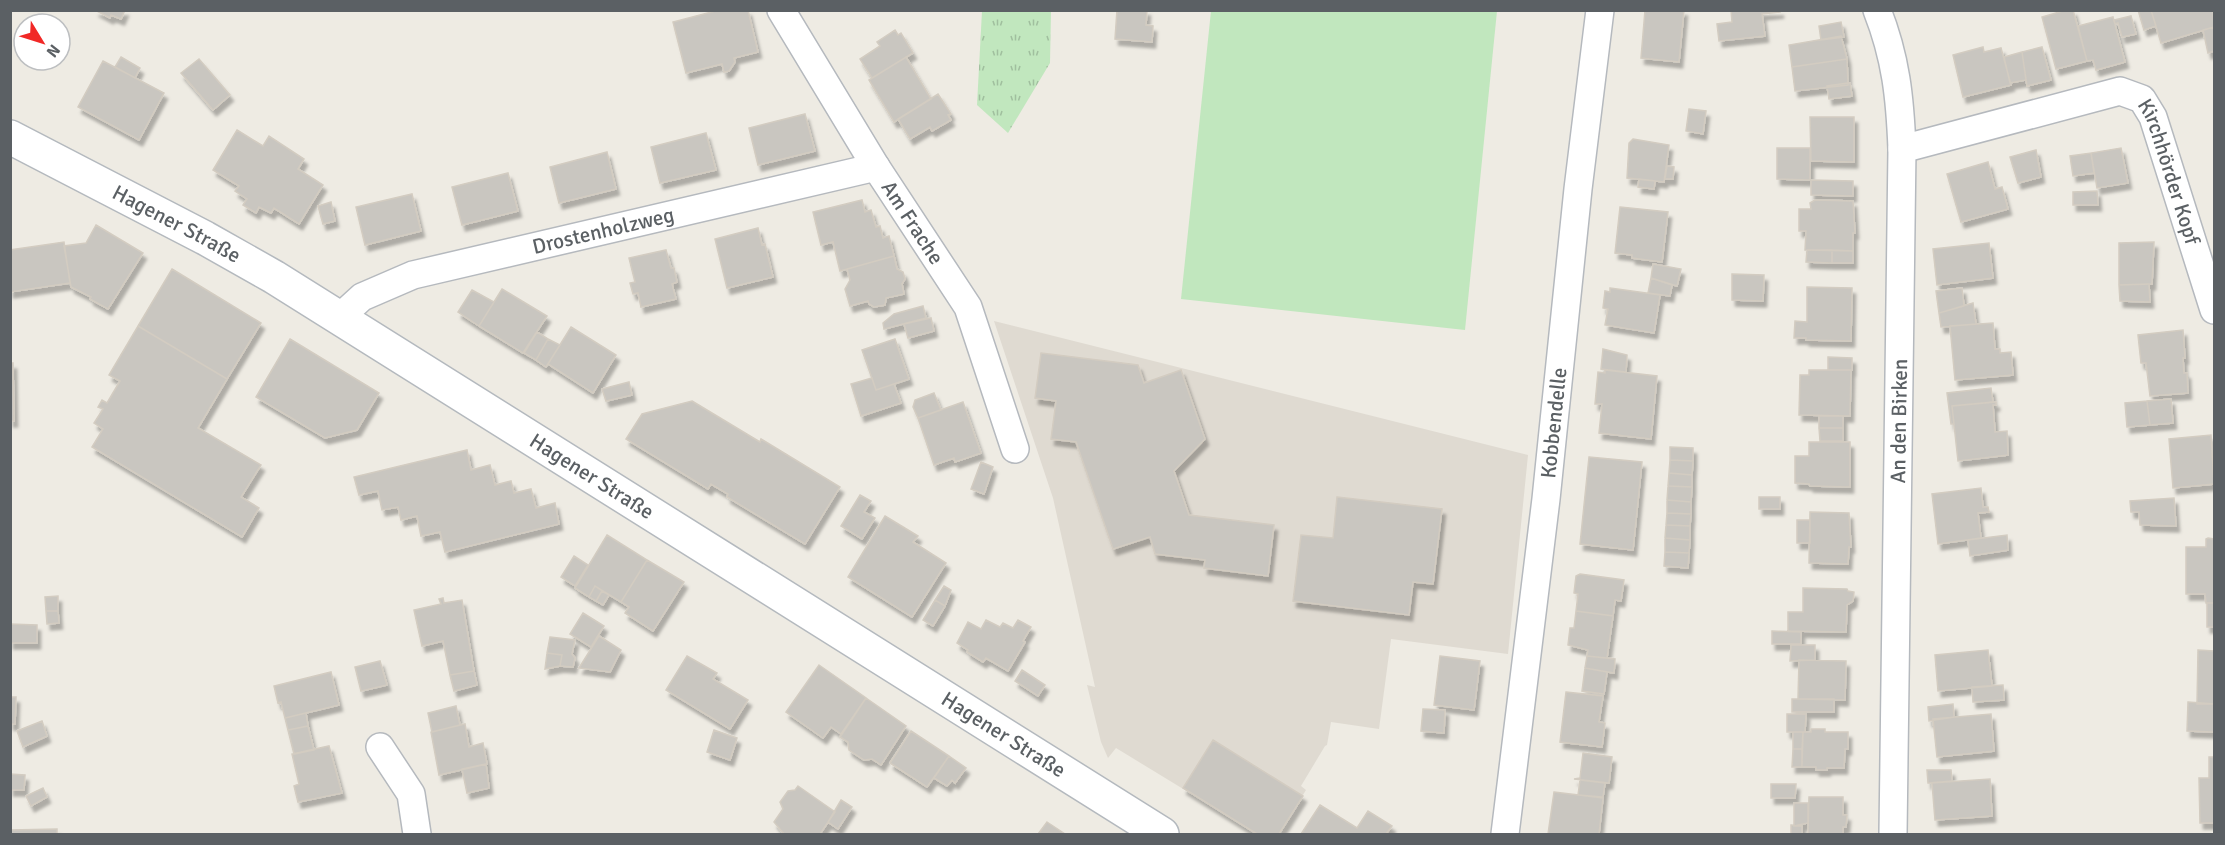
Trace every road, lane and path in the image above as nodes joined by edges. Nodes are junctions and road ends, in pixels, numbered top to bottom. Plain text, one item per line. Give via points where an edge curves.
1 (781, 10) edge
2 (1600, 10) edge
3 (1877, 10) edge
4 (10, 137) edge
5 (1902, 149) junction
6 (876, 167) junction
7 (2214, 310) edge
8 (339, 318) junction
9 (1015, 449) dead end
10 (380, 747) dead end
11 (417, 834) edge
12 (1162, 834) edge
13 (1505, 834) edge
14 (1893, 834) edge

1 - 6 street, Am Frache
2 - 13 street, Kobbendelle
3 - 5 street, An den Birken via 1889,40 1900,98
4 - 8 main road, Hagener Straße via 205,238
5 - 7 street, Kirchhörder Kopf via 2120,92 2142,99 2154,117
5 - 14 street, An den Birken
6 - 8 street, Drostenholzweg via 413,276 362,297
6 - 9 street, Am Frache via 968,307
8 - 12 main road, Hagener Straße
10 - 11 street via 411,794

